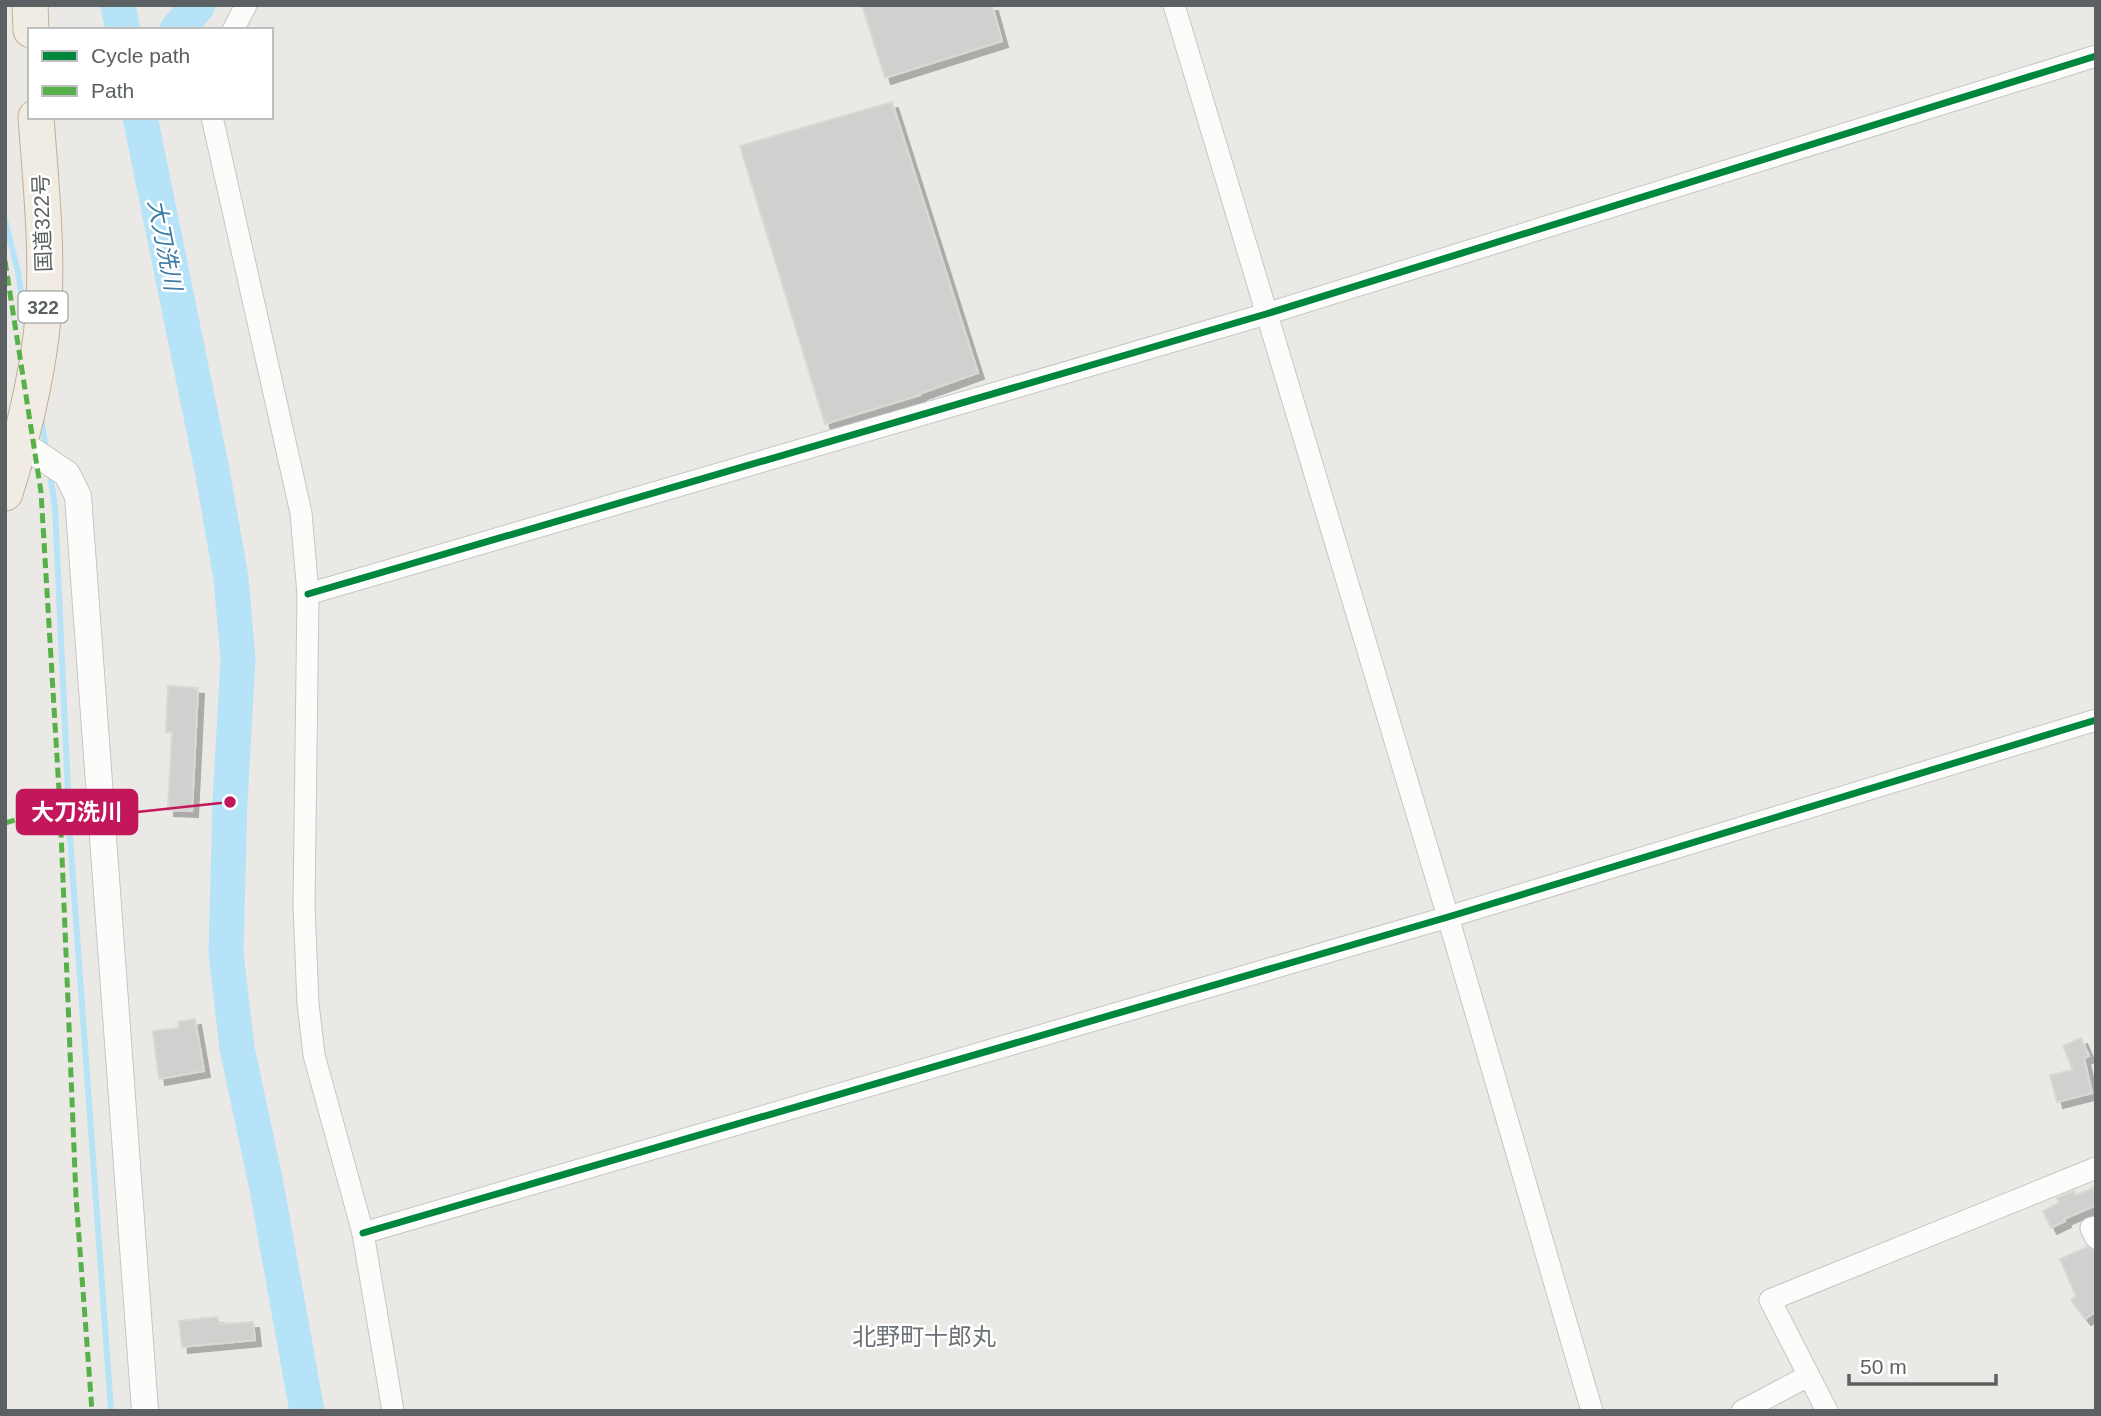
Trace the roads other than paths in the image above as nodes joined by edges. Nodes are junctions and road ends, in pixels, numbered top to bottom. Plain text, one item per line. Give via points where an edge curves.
1 (30, 5) edge
2 (246, 5) edge
3 (1174, 5) edge
4 (31, 28) edge
5 (234, 28) edge
6 (2096, 56) edge
7 (36, 119) edge
8 (212, 119) edge
9 (1266, 314) junction
10 (21, 443) junction
11 (5, 493) edge
12 (308, 594) junction
13 (2096, 720) edge
14 (1448, 917) junction
15 (2096, 1168) edge
16 (2096, 1227) edge
17 (363, 1233) junction
18 (2096, 1238) edge
19 (1808, 1376) junction
20 (145, 1411) edge
21 (393, 1411) edge
22 (1592, 1411) edge
23 (1742, 1411) edge
24 (1827, 1411) edge

1 - 4 highway
2 - 5 street
3 - 9 street
6 - 9 street
7 - 10 highway, 国道322号 / 322 via 43,214 42,335
8 - 12 street via 300,513
9 - 12 street
9 - 14 street
10 - 11 highway, 国道322号 / 322
10 - 20 street via 67,474 78,496
12 - 17 street via 304,906 309,1003 314,1055
13 - 14 street
14 - 17 street
14 - 22 street
15 - 19 street via 1770,1300
16 - 18 street via 2091,1228
17 - 21 street
19 - 23 street
19 - 24 street

